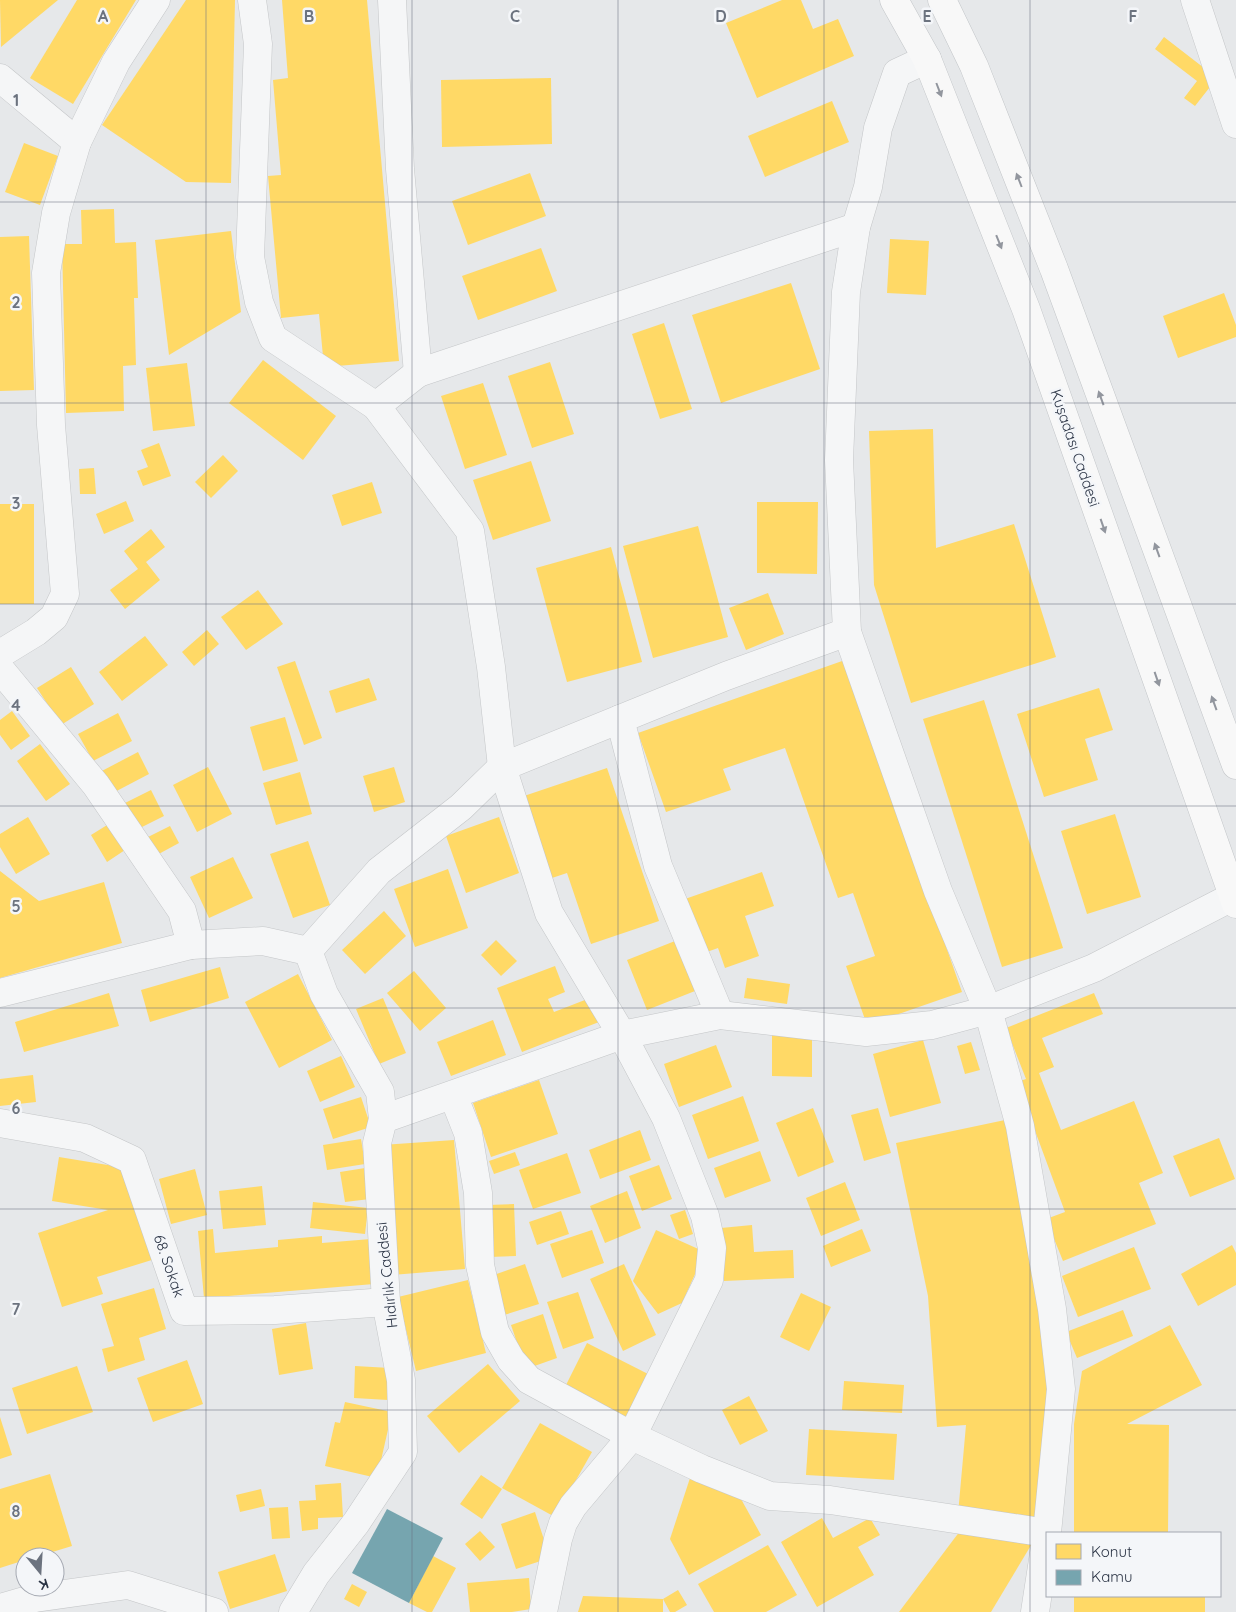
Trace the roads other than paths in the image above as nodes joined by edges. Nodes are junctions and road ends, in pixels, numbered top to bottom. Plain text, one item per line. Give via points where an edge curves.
1 (156, 0) edge
2 (252, 0) edge
3 (392, 0) edge
4 (894, 0) edge
5 (942, 0) edge
6 (1195, 0) edge
7 (927, 59) junction
8 (0, 78) edge
9 (1236, 124) edge
10 (77, 142) junction
11 (856, 227) junction
12 (418, 373) junction
13 (376, 406) junction
14 (847, 632) junction
15 (0, 654) edge
16 (0, 669) edge
17 (620, 719) junction
18 (1230, 727) edge
19 (1236, 765) edge
20 (502, 767) junction
21 (1235, 900) edge
22 (191, 945) junction
23 (308, 950) junction
24 (0, 992) edge
25 (988, 1010) junction
26 (720, 1014) junction
27 (622, 1035) junction
28 (453, 1095) junction
29 (383, 1119) junction
30 (0, 1123) edge
31 (386, 1302) junction
32 (632, 1436) junction
33 (1047, 1532) edge
34 (1046, 1533) edge
35 (1046, 1540) edge
36 (0, 1608) edge
37 (214, 1612) edge
38 (293, 1612) edge
39 (543, 1612) edge
40 (1035, 1612) edge

1 - 10 street via 116,62
2 - 13 street via 258,44 250,256 259,302 273,338
3 - 12 street via 400,169
4 - 7 main road, Kuşadası Caddesi
18 -> 5 main road via 974,66
6 - 9 street
7 - 11 street via 897,73 878,128 868,187
7 -> 21 main road, Kuşadası Caddesi via 1026,308
8 - 10 street
10 - 15 street via 56,213 46,273 51,425 65,594 54,617
11 - 12 street
11 - 14 street via 846,292 839,460
12 - 13 street
13 - 20 street via 470,531 491,667
14 - 17 street
14 - 25 street via 938,891
16 - 22 street via 96,785 182,911
17 - 20 street
17 - 26 street via 658,866
18 - 19 main road
20 - 23 street via 461,807 379,871
20 - 27 street via 549,913
21 - 25 street via 1094,968
22 - 23 street via 263,941
22 - 24 street
23 - 29 street, Hıdırlık Caddesi via 324,994 380,1092
25 - 26 street via 932,1025 866,1032
25 - 33 street via 1020,1126 1052,1309 1061,1388
26 - 27 street
27 - 28 street
27 - 32 street via 666,1118 705,1216 712,1248 709,1280
28 - 29 street
28 - 32 street via 468,1133 478,1193 480,1265 495,1332 511,1360 529,1380
29 - 31 street, Hıdırlık Caddesi via 377,1143
30 - 31 street, 68. Sokak via 85,1138 132,1160 184,1311 275,1310
31 - 38 street, Hıdırlık Caddesi via 402,1380 404,1452 356,1523 316,1574
32 - 34 street via 770,1496 830,1500
32 - 39 street via 573,1506 563,1523
35 - 40 street
36 - 37 street via 34,1598 128,1585

